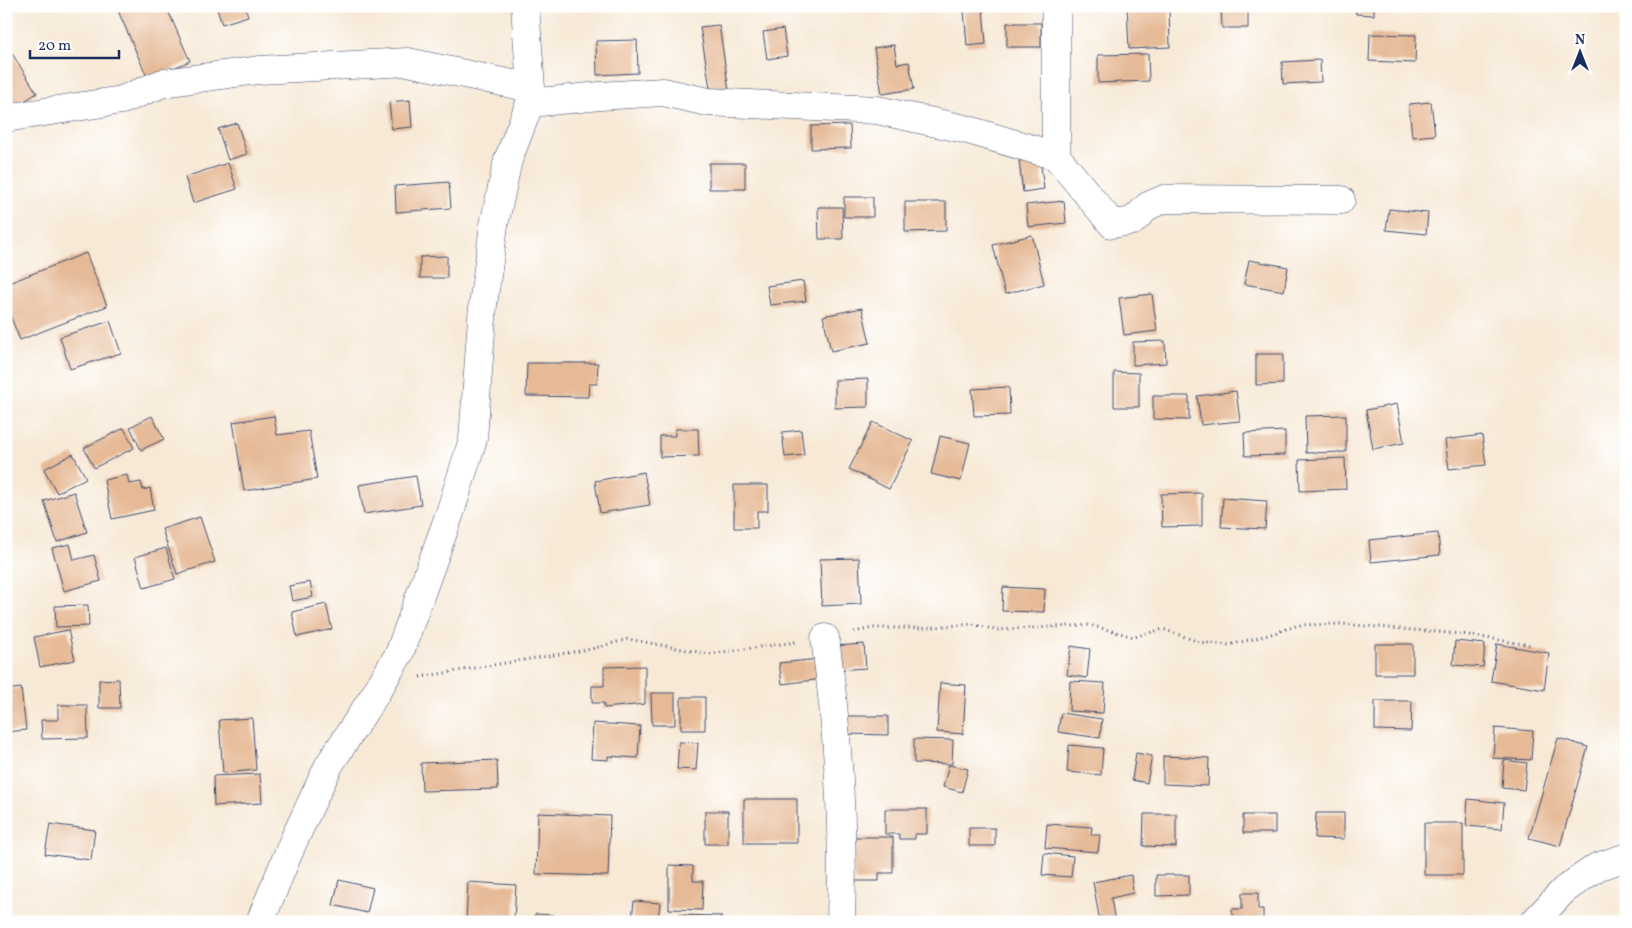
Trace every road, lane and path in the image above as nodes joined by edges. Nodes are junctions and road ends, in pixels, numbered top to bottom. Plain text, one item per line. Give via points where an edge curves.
1 (526, 6) edge
2 (1056, 6) edge
3 (530, 96) junction
4 (6, 118) edge
5 (1056, 156) junction
6 (1341, 200) dead end
7 (825, 638) junction
8 (1530, 645) dead end
9 (418, 677) dead end
10 (1624, 858) dead end
11 (260, 922) edge
12 (841, 922) edge
13 (1534, 922) edge

1 - 3 street
2 - 5 street
3 - 4 street via 408,62 259,70 163,83 122,100
3 - 5 street via 663,92 708,102 877,110 966,129
3 - 11 street via 508,160 494,225 483,305 473,439 450,513 398,654 329,765 292,842
5 - 6 street via 1112,224 1133,221 1148,206 1164,198
7 - 8 path via 873,628 973,624 996,630 1090,625 1134,637 1163,630 1199,642 1229,645 1298,624 1342,624 1462,634
7 - 9 path via 709,654 628,639 591,649
7 - 12 street via 838,756
10 - 13 street via 1597,867 1564,890

